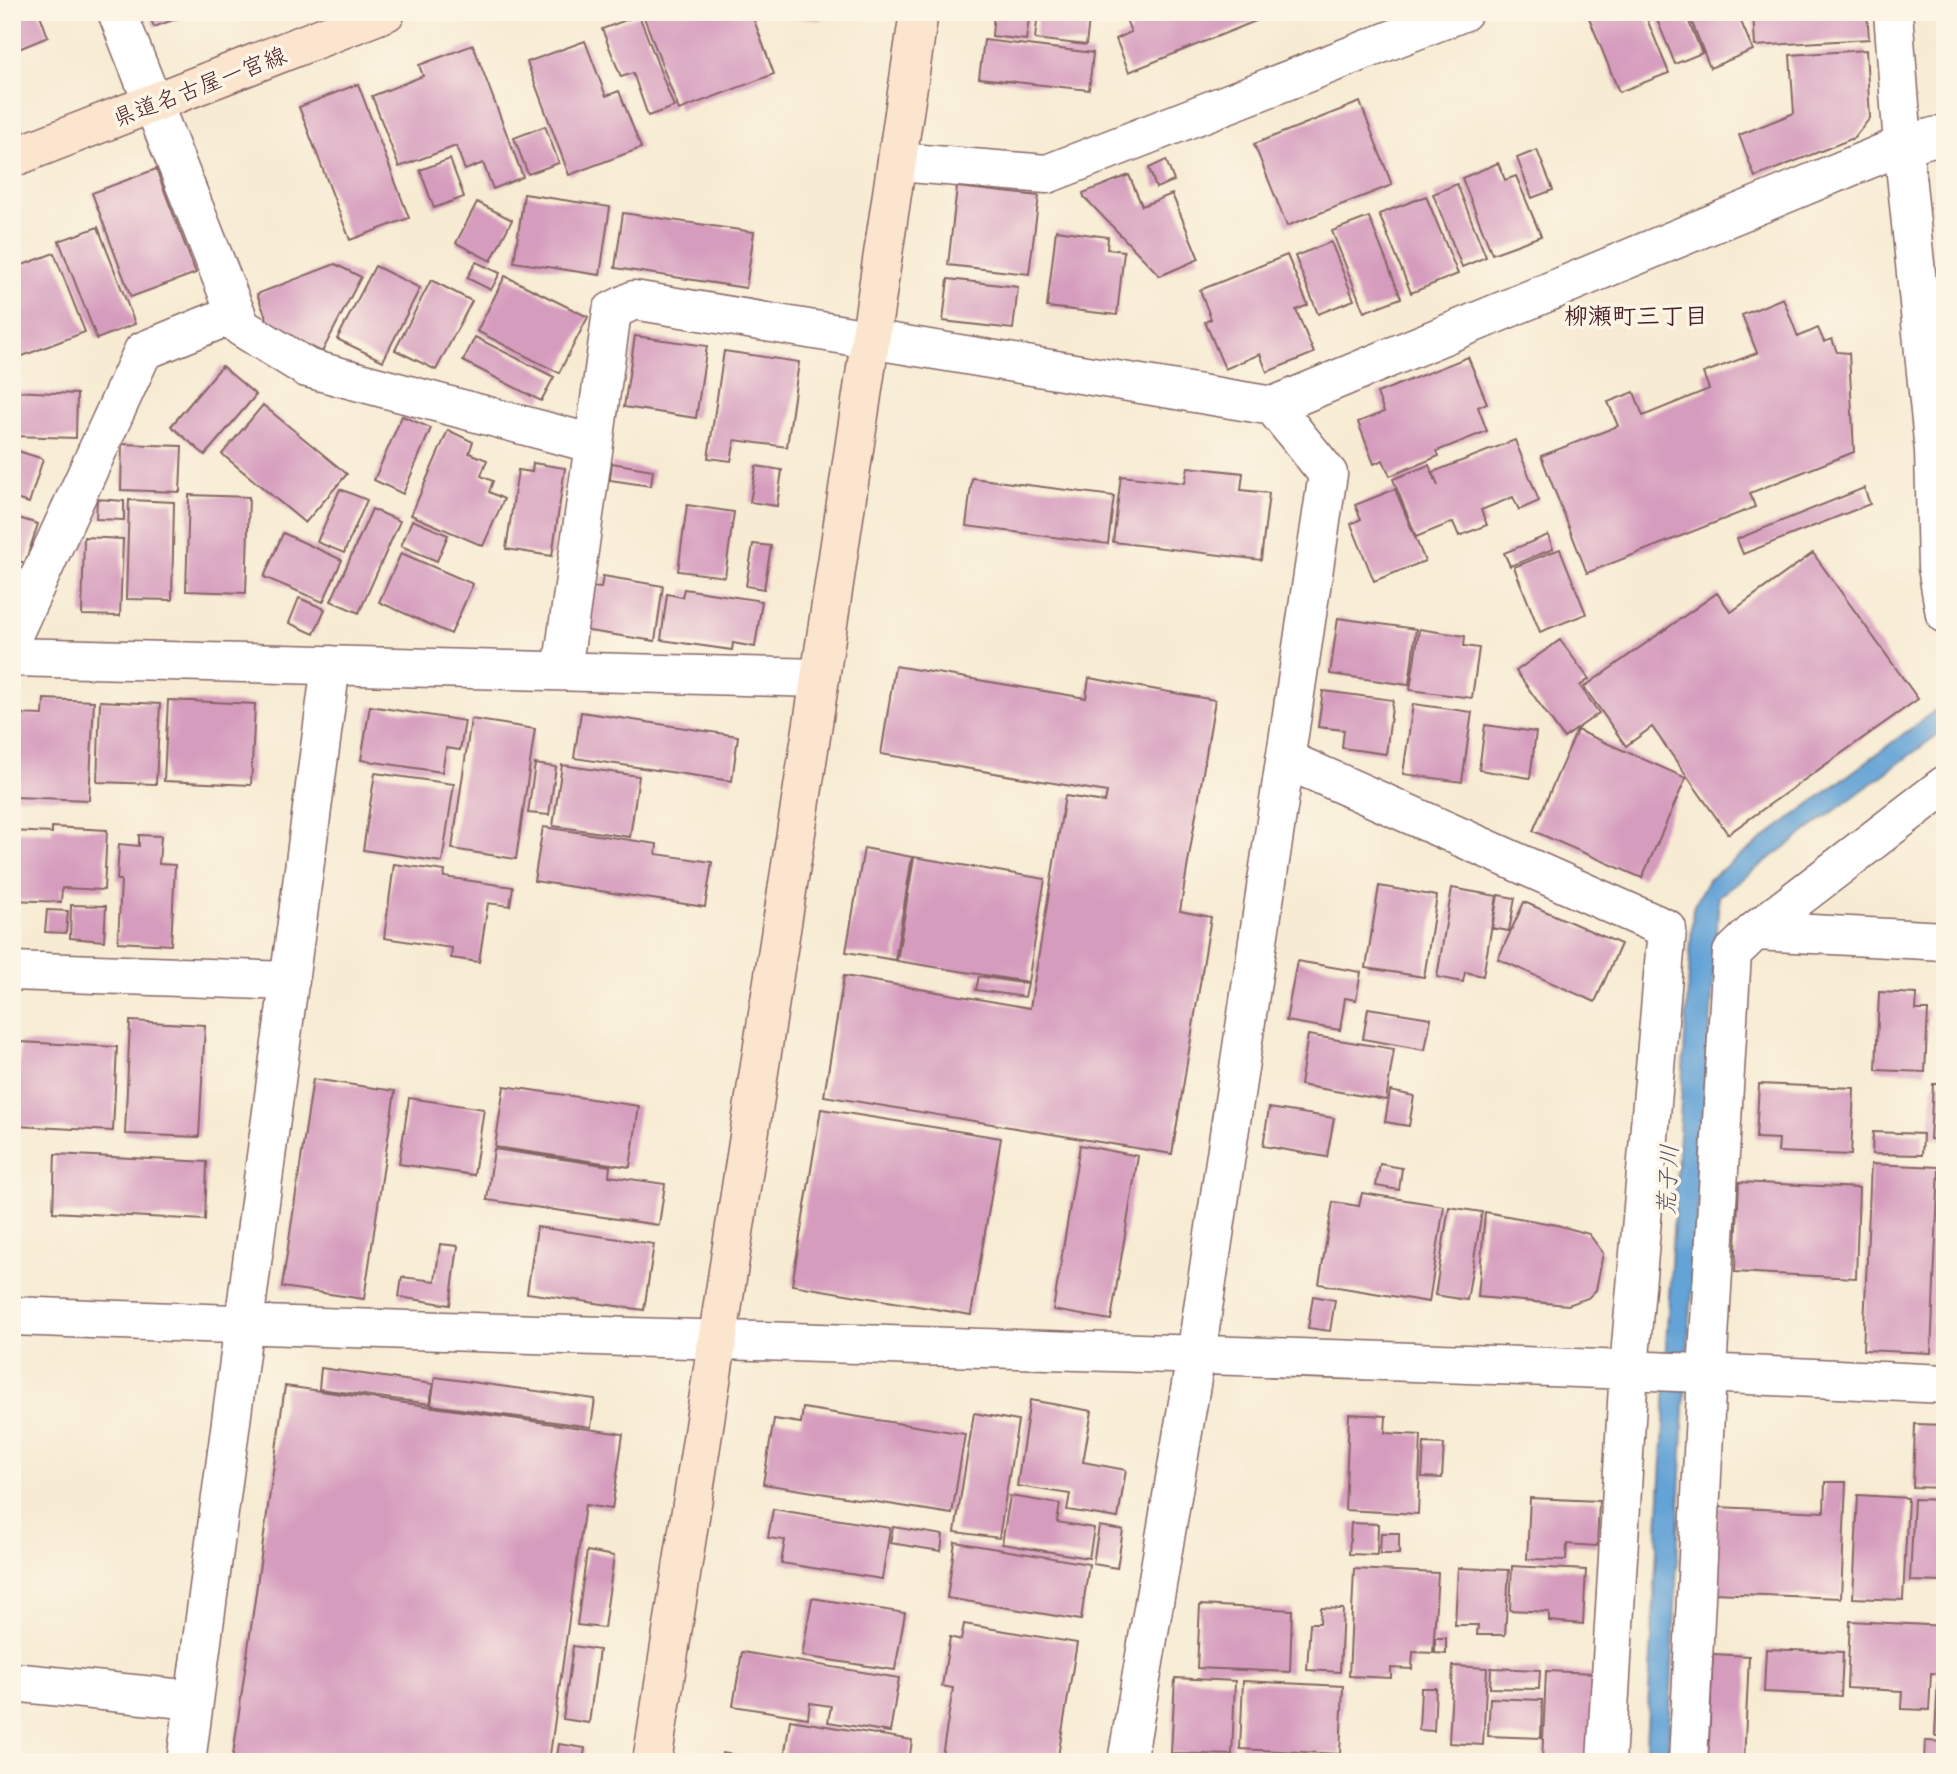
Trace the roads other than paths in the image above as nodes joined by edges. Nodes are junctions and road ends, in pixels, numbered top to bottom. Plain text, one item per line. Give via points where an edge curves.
1 (117, 12) edge
2 (386, 12) edge
3 (919, 12) edge
4 (1463, 12) edge
5 (1893, 12) edge
6 (153, 104) junction
7 (1945, 134) edge
8 (1903, 145) junction
9 (12, 158) edge
10 (897, 162) junction
11 (236, 313) junction
12 (870, 341) junction
13 (1273, 406) junction
14 (594, 444) junction
15 (1939, 450) edge
16 (1945, 614) edge
17 (12, 637) edge
18 (12, 657) edge
19 (331, 665) junction
20 (562, 671) junction
21 (820, 678) junction
22 (1285, 759) junction
23 (1945, 785) edge
24 (1755, 932) junction
25 (1945, 941) edge
26 (12, 971) edge
27 (290, 981) junction
28 (12, 1315) edge
29 (244, 1325) junction
30 (717, 1341) junction
31 (1196, 1355) junction
32 (1642, 1370) junction
33 (1702, 1372) junction
34 (1945, 1384) edge
35 (12, 1682) edge
36 (194, 1700) junction
37 (186, 1762) edge
38 (652, 1762) edge
39 (1127, 1762) edge
40 (1606, 1762) edge
41 (1688, 1762) edge

1 - 6 street
2 - 6 street, 県道名古屋一宮線
3 - 10 street
4 - 10 street via 1046,174
5 - 8 street
6 - 9 street, 県道名古屋一宮線
6 - 11 street
7 - 8 street
8 - 13 street
8 - 15 street
10 - 12 street
11 - 14 street via 241,327 307,368
11 - 17 street via 144,351
12 - 13 street
12 - 14 street via 634,300 612,312
12 - 21 street
13 - 22 street via 1328,474
14 - 20 street
15 - 16 street via 1937,567
18 - 19 street
19 - 20 street
19 - 27 street
20 - 21 street
21 - 30 street
22 - 31 street
22 - 32 street via 1667,929
23 - 24 street
24 - 25 street
24 - 33 street via 1732,953
26 - 27 street
27 - 29 street
28 - 29 street
29 - 30 street
29 - 36 street
30 - 31 street
30 - 38 street
31 - 32 street
31 - 39 street
32 - 33 street
32 - 40 street
33 - 34 street
33 - 41 street
35 - 36 street
36 - 37 street

